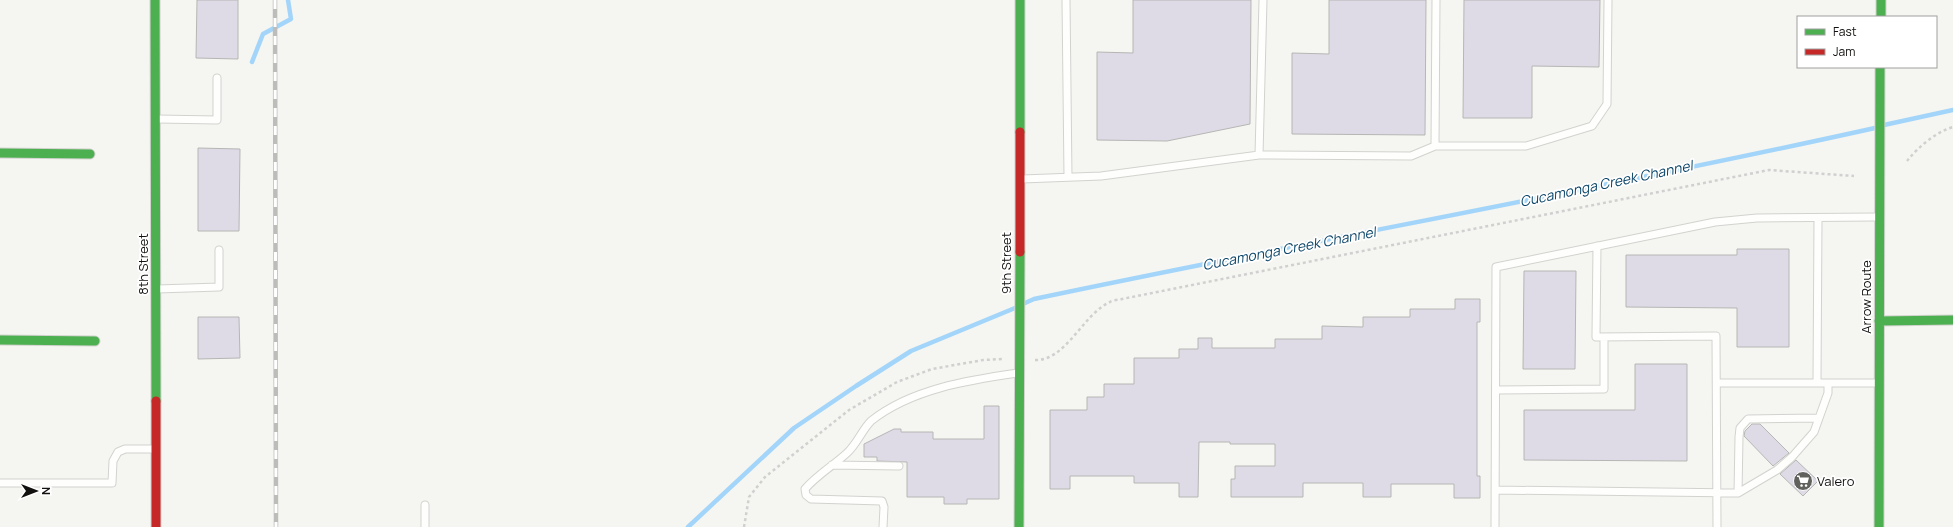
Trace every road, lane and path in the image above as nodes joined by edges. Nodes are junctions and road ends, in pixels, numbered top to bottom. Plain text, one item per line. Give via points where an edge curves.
1 (155, 0) edge
2 (1020, 0) edge
3 (1066, 0) edge
4 (1263, 0) edge
5 (1436, 0) edge
6 (1608, 0) edge
7 (1881, 0) edge
8 (1881, 16) edge
9 (1880, 68) edge
10 (217, 78) dead end
11 (155, 119) junction
12 (1953, 127) edge
13 (1435, 146) junction
14 (0, 153) edge
15 (90, 154) dead end
16 (1259, 155) junction
17 (1907, 161) dead end
18 (1854, 176) dead end
19 (1068, 177) junction
20 (1019, 179) junction
21 (1880, 217) junction
22 (1818, 218) junction
23 (1597, 246) junction
24 (219, 250) dead end
25 (156, 289) junction
26 (1953, 320) edge
27 (1879, 321) junction
28 (1604, 337) junction
29 (0, 340) edge
30 (95, 340) dead end
31 (1000, 358) dead end
32 (1039, 360) dead end
33 (1019, 373) junction
34 (1717, 383) junction
35 (1817, 383) junction
36 (1828, 383) junction
37 (1879, 383) junction
38 (1496, 390) junction
39 (1819, 418) junction
40 (156, 449) junction
41 (832, 465) junction
42 (899, 466) dead end
43 (0, 483) edge
44 (1495, 490) junction
45 (1716, 493) junction
46 (1738, 493) junction
47 (425, 505) dead end
48 (156, 527) edge
49 (424, 527) edge
50 (744, 527) edge
51 (883, 527) edge
52 (1019, 527) edge
53 (1495, 527) edge
54 (1717, 527) edge
55 (1879, 527) edge

1 - 11 street, 8th Street
2 - 20 street, 9th Street
3 - 19 lane
4 - 16 lane
5 - 13 lane
6 - 13 lane via 1607,104 1592,126 1526,146
7 - 8 street
9 - 21 street, Arrow Route
10 - 11 lane via 217,120
11 - 25 street, 8th Street
12 - 17 path via 1914,152
13 - 16 lane via 1411,156
14 - 15 street
16 - 19 lane via 1101,176
18 - 32 path via 1768,170 1122,299 1109,302 1096,312 1054,356
19 - 20 lane
20 - 33 street, 9th Street
21 - 22 lane
21 - 27 street, Arrow Route
22 - 23 lane via 1757,218 1715,222
22 - 35 lane
23 - 28 lane via 1596,337
23 - 38 lane via 1496,267
24 - 25 lane via 219,287
25 - 40 street, 8th Street
26 - 27 street
27 - 37 street, Arrow Route
28 - 34 lane via 1716,336
28 - 38 lane via 1604,390
29 - 30 street
31 - 50 path via 925,372 897,382 848,410 765,477 749,497
33 - 41 lane via 982,378 932,390 894,407 870,422 848,452
33 - 52 street, 9th Street
34 - 35 lane
34 - 45 lane
35 - 36 lane
36 - 37 lane
36 - 39 lane via 1828,393
37 - 55 street, Arrow Route
38 - 44 lane
39 - 46 lane via 1814,432 1792,457 1777,470
39 - 46 lane via 1748,419 1740,428
40 - 43 lane via 125,449 118,452 112,461 112,483
40 - 48 street, 8th Street
41 - 42 lane
41 - 51 lane via 805,489 806,495 811,499 882,501
44 - 45 lane
44 - 53 lane
45 - 46 lane
45 - 54 lane
47 - 49 lane

